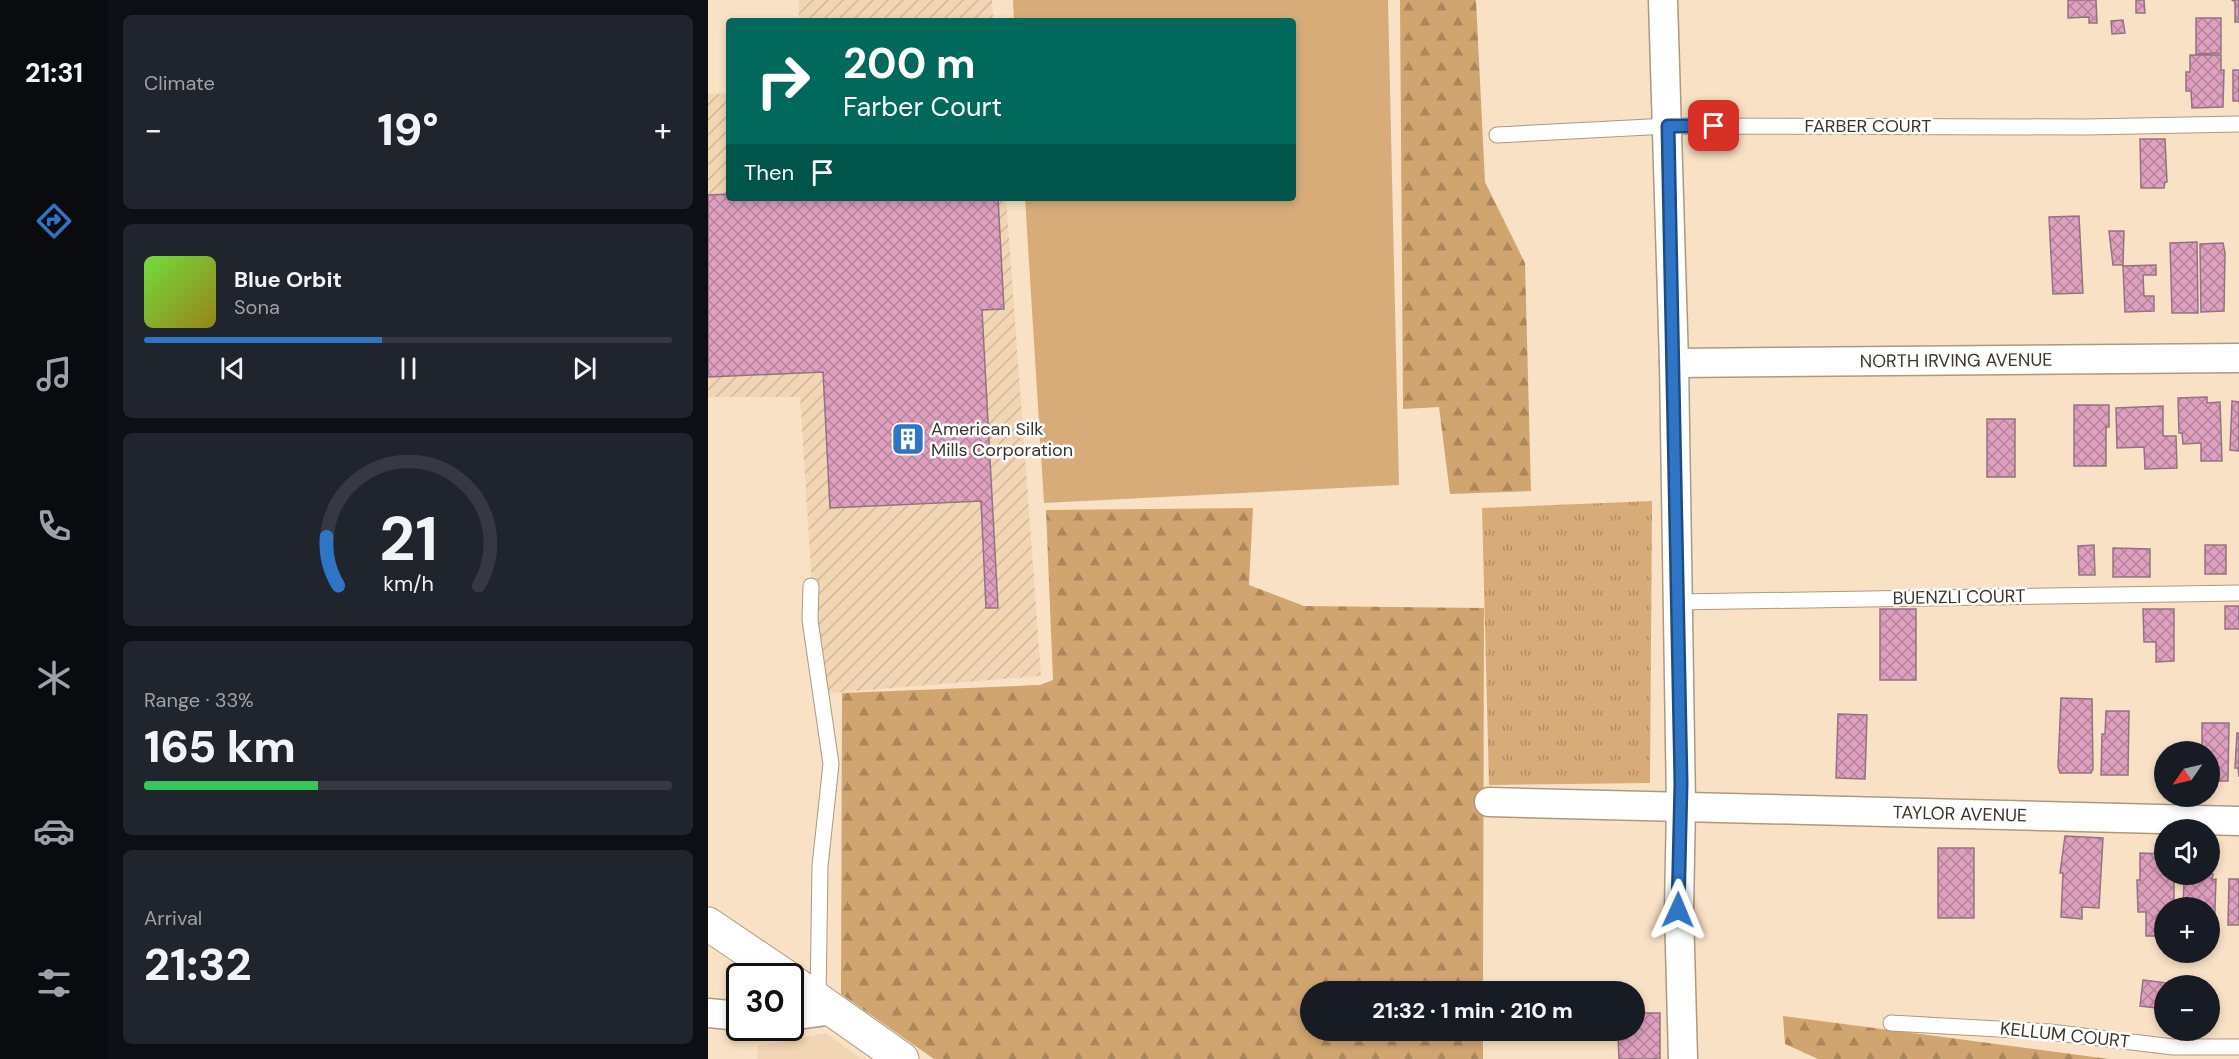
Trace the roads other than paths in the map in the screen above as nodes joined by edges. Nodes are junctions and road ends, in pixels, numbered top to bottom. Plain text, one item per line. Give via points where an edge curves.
1 (1663, 0) edge
2 (2239, 124) edge
3 (1668, 126) junction
4 (1497, 135) dead end
5 (2239, 358) edge
6 (1674, 363) junction
7 (811, 586) dead end
8 (2239, 593) edge
9 (1678, 602) junction
10 (1489, 802) dead end
11 (1681, 805) junction
12 (2239, 821) edge
13 (708, 924) edge
14 (766, 963) edge
15 (804, 990) edge
16 (826, 1005) junction
17 (804, 1012) edge
18 (708, 1013) edge
19 (726, 1015) edge
20 (1891, 1023) dead end
21 (2239, 1047) edge
22 (2172, 1053) edge
23 (902, 1059) edge
24 (1683, 1059) edge

1 - 3 street
2 - 3 lane, FARBER COURT
3 - 4 lane, FARBER COURT
3 - 6 street
5 - 6 street, NORTH IRVING AVENUE
6 - 9 street
7 - 16 lane via 810,620 831,764 820,866
8 - 9 lane, BUENZLI COURT
9 - 11 street
10 - 11 street, TAYLOR AVENUE
11 - 12 street, TAYLOR AVENUE
11 - 24 street via 1678,910
13 - 14 main road
15 - 16 main road
16 - 17 street
16 - 23 main road
18 - 19 street
20 - 22 lane, KELLUM COURT via 2050,1032
21 - 22 lane, KELLUM COURT

